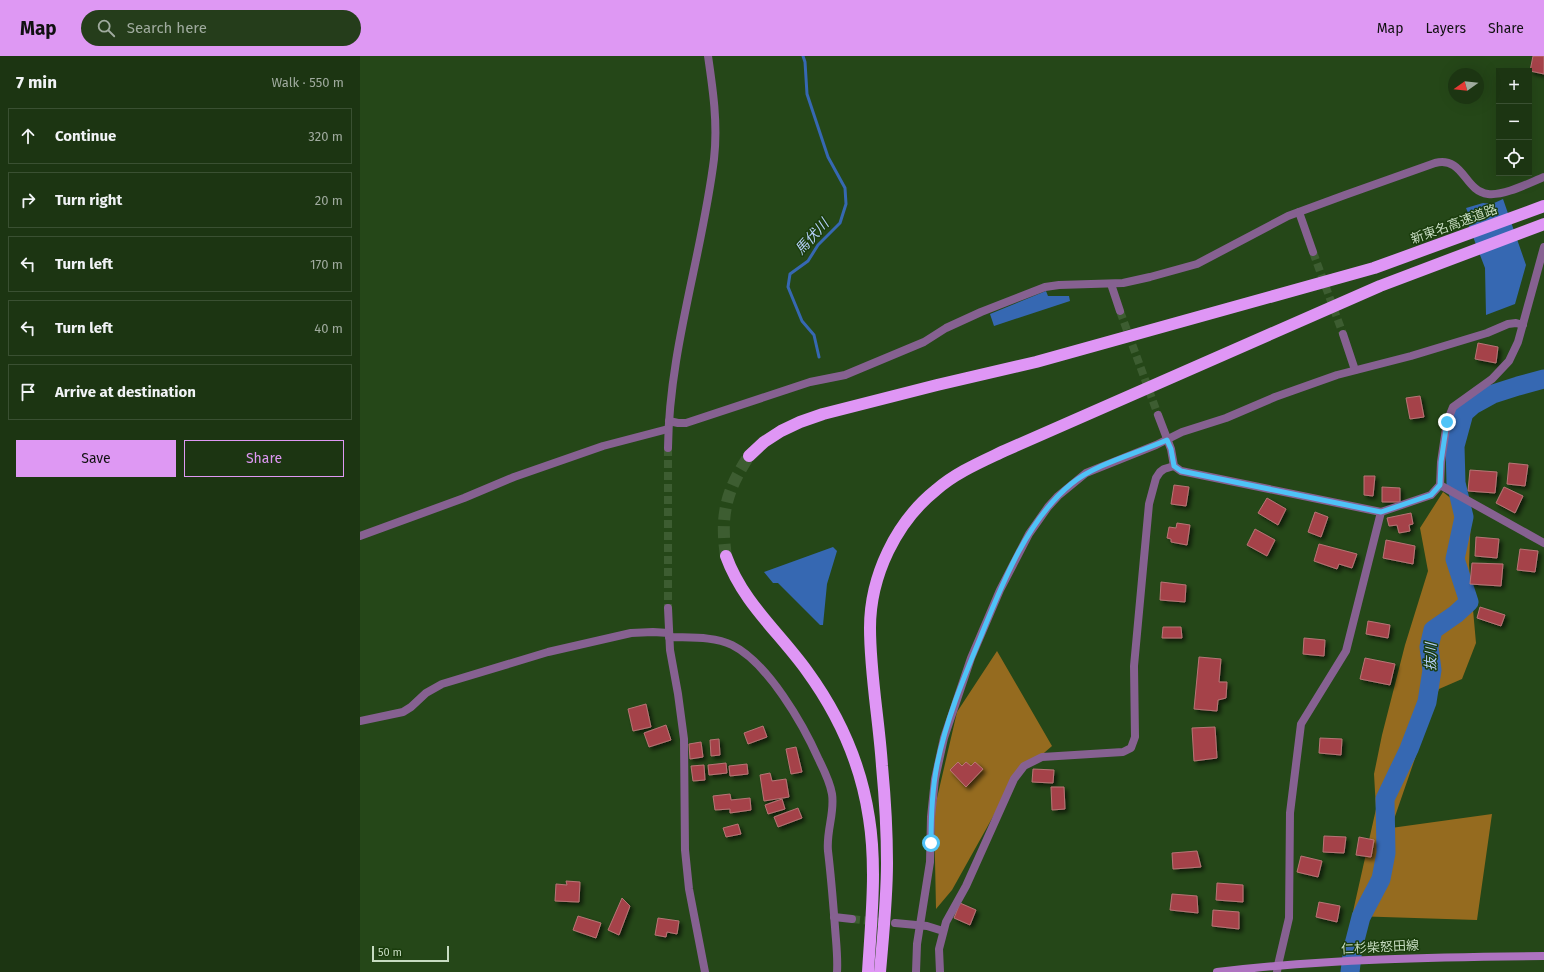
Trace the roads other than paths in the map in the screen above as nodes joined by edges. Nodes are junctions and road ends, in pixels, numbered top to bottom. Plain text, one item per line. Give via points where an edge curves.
1 (708, 56) edge
2 (1544, 177) edge
3 (1544, 206) edge
4 (1299, 212) junction
5 (1544, 224) edge
6 (1544, 247) edge
7 (1313, 252) tunnel mouth
8 (1111, 284) junction
9 (1120, 311) tunnel mouth
10 (1523, 325) junction
11 (1343, 334) tunnel mouth
12 (1355, 370) junction
13 (1158, 415) tunnel mouth
14 (668, 425) junction
15 (1167, 440) junction
16 (668, 448) tunnel mouth
17 (749, 456) tunnel mouth
18 (1174, 466) junction
19 (1440, 485) junction
20 (1381, 512) junction
21 (360, 536) edge
22 (1544, 543) edge
23 (726, 556) tunnel mouth
24 (668, 608) tunnel mouth
25 (669, 635) junction
26 (360, 720) edge
27 (834, 917) junction
28 (852, 919) tunnel mouth
29 (895, 924) tunnel mouth
30 (921, 925) junction
31 (943, 931) junction
32 (1544, 956) edge
33 (1278, 968) edge
34 (705, 972) edge
35 (837, 972) edge
36 (868, 972) edge
37 (880, 972) edge
38 (916, 972) edge
39 (940, 972) edge
40 (1217, 972) edge

1 - 14 street via 715,108 714,158 674,368
2 - 4 street via 1500,193 1489,194 1474,186 1451,163 1441,162
3 - 17 highway, 新東名高速道路 via 1374,268 1036,362 823,414 781,431
4 - 7 street
4 - 8 street via 1197,264 1135,281
5 - 37 highway via 1380,286 1004,451 966,470 936,490 911,514 893,541 880,571 870,626 887,857
6 - 10 street
8 - 9 street
8 - 14 street via 1045,287 981,312 946,328 924,342 840,377 815,381 686,423
10 - 12 street via 1512,323 1411,356
10 - 19 street via 1509,361 1492,379 1453,407 1447,422
11 - 12 street
12 - 15 street via 1275,397
13 - 15 street
14 - 16 street
14 - 21 street via 502,482
15 - 18 street
15 - 30 street via 1086,473 1070,484 1038,520 1000,590 959,691 940,752 931,817 930,862
18 - 20 street via 1181,471
18 - 31 street via 1160,472 1153,485 1149,504 1134,666 1135,737 1131,748 1123,752 1042,757 1024,766 1014,779
19 - 20 street via 1431,495
19 - 22 street
20 - 33 street via 1346,651 1301,724 1290,813 1289,918
23 - 36 highway via 732,573 755,609 806,670 826,699 845,736 855,763 869,818 872,848
24 - 25 street
25 - 26 street via 631,632 548,652 442,684 426,693 403,712
25 - 27 street via 714,640 739,649 766,675 798,720 816,752 831,791 833,804 828,843
25 - 34 street via 684,739 684,850
27 - 28 street
27 - 35 street
29 - 30 street
30 - 31 street
30 - 38 street
31 - 39 street via 938,954
32 - 33 main road, 仁杉柴怒田線 via 1421,957 1341,961
33 - 40 main road, 仁杉柴怒田線

